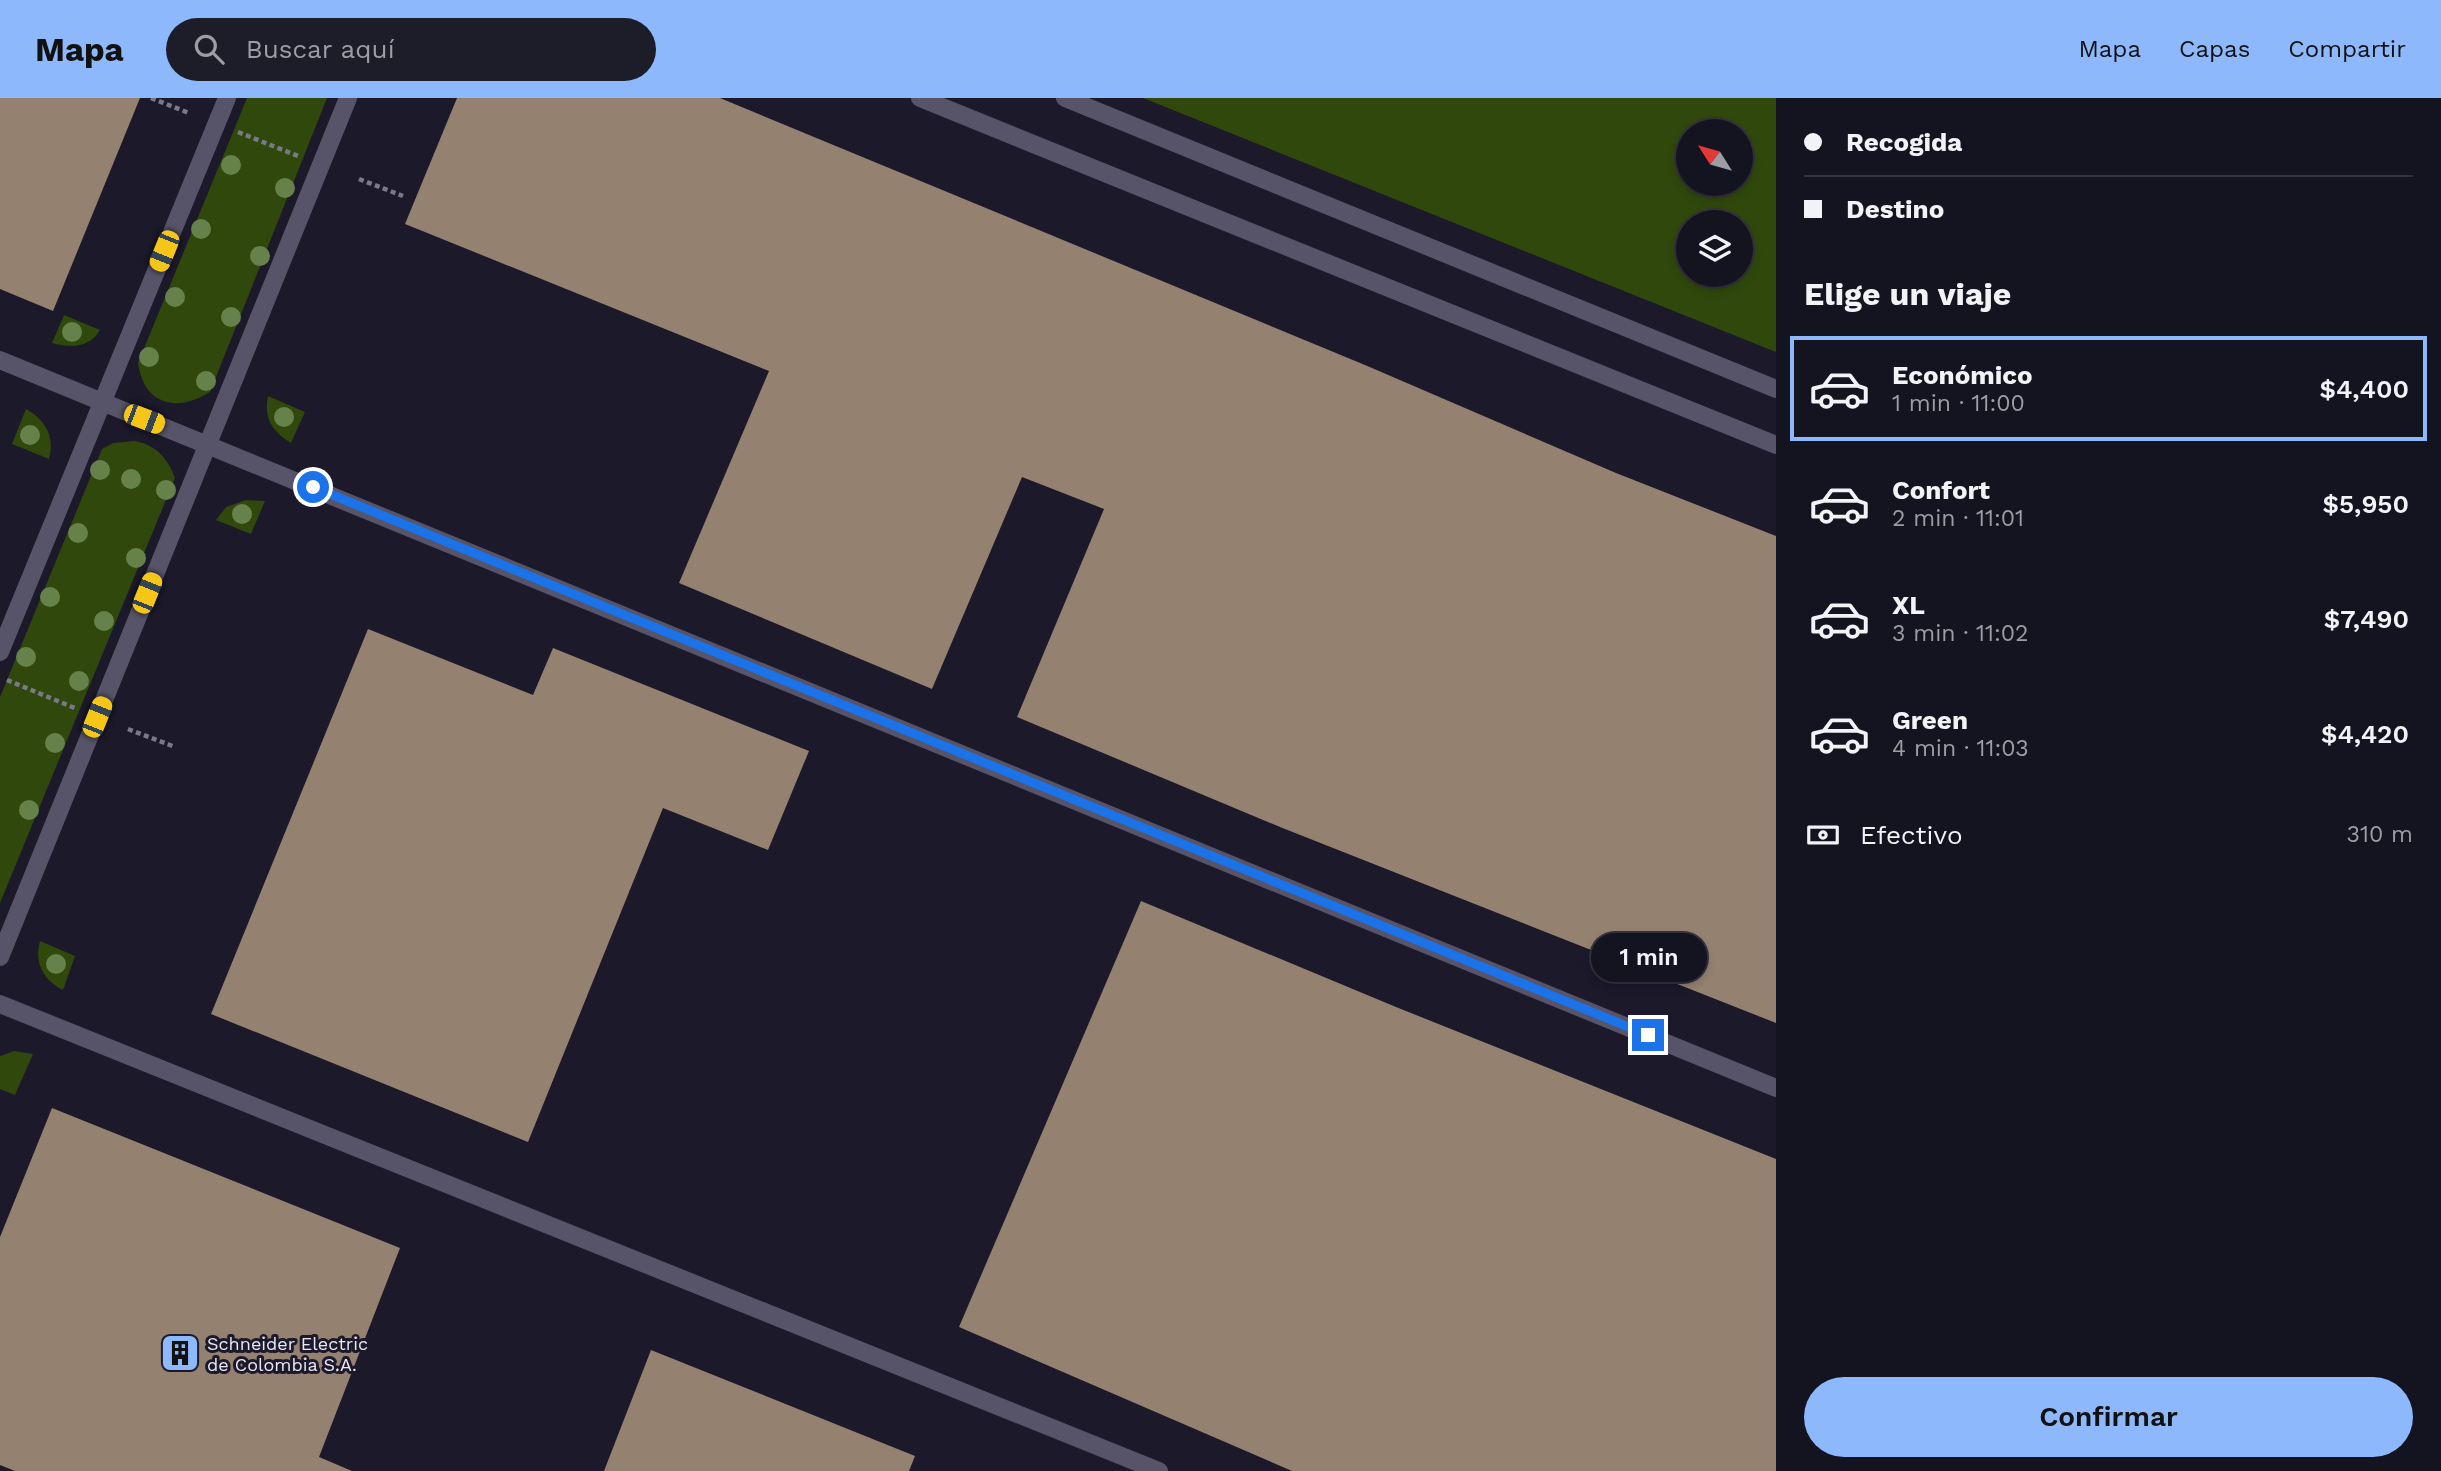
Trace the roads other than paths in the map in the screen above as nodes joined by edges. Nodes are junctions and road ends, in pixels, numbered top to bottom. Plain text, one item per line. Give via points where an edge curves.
1 (227, 98) edge
2 (348, 98) edge
3 (920, 98) edge
4 (1065, 98) edge
5 (0, 360) edge
6 (1776, 389) edge
7 (102, 403) junction
8 (207, 443) junction
9 (1776, 445) edge
10 (0, 652) edge
11 (0, 957) edge
12 (0, 1004) edge
13 (1776, 1088) edge
14 (1158, 1471) edge

1 - 7 lane
2 - 8 lane
3 - 9 lane
4 - 6 lane
5 - 7 lane
7 - 8 lane
7 - 10 lane
8 - 11 lane
8 - 13 lane
12 - 14 lane

